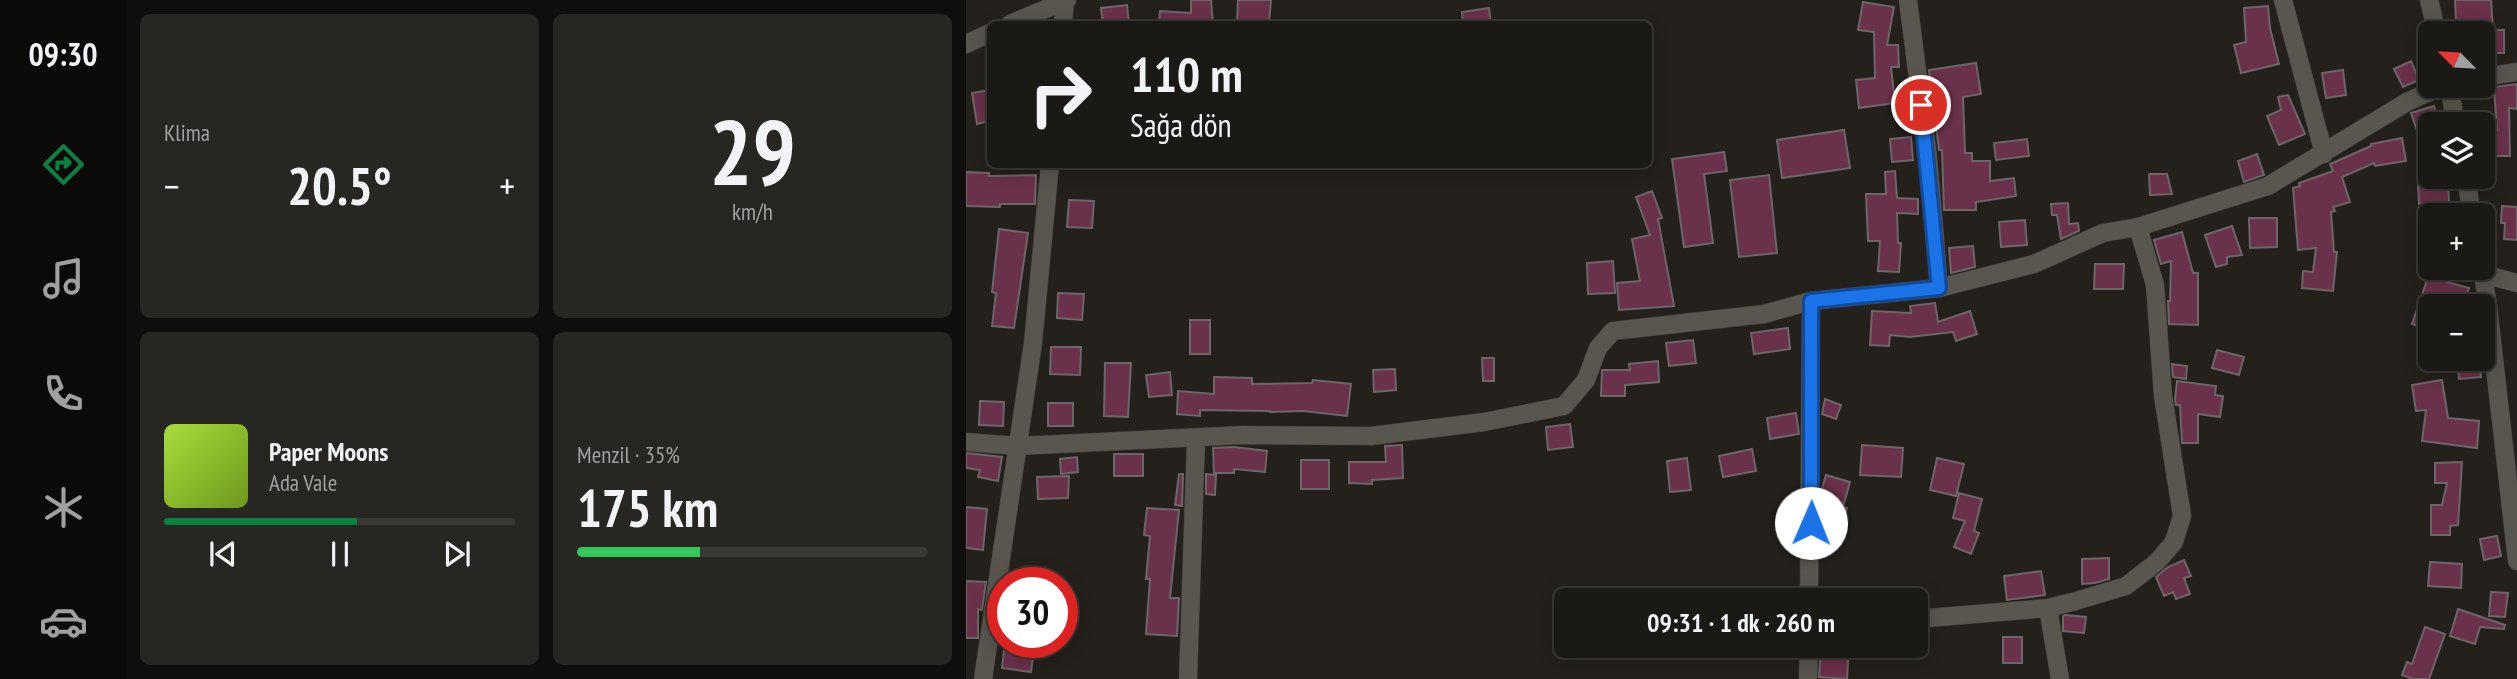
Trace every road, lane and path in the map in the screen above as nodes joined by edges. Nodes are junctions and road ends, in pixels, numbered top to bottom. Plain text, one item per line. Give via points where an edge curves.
1 (1066, 0) edge
2 (1908, 0) edge
3 (2283, 0) edge
4 (2429, 0) edge
5 (1017, 21) edge
6 (1063, 21) edge
7 (2434, 21) edge
8 (987, 34) edge
9 (966, 44) edge
10 (2517, 72) edge
11 (2496, 75) edge
12 (2418, 97) edge
13 (2324, 154) junction
14 (1050, 168) edge
15 (2138, 227) junction
16 (2495, 275) edge
17 (2483, 280) edge
18 (2517, 283) edge
19 (1939, 288) junction
20 (1811, 301) junction
21 (1196, 438) junction
22 (966, 442) edge
23 (1018, 446) junction
24 (2517, 561) edge
25 (1809, 588) edge
26 (2049, 608) junction
27 (1928, 618) edge
28 (1809, 658) edge
29 (983, 679) edge
30 (1188, 679) edge
31 (1808, 679) edge
32 (2060, 679) edge

1 - 5 street
1 - 6 street
2 - 19 street
3 - 13 street
4 - 7 street
8 - 9 street
10 - 11 street
12 - 13 street
13 - 15 street via 2268,186
14 - 23 street
15 - 19 street via 2104,233 2034,264
15 - 26 street via 2155,285 2163,396 2182,516 2174,542 2126,586
16 - 18 street
17 - 24 street
19 - 20 street
20 - 21 street via 1764,314 1613,331 1598,348 1586,380 1564,406 1485,422 1371,436
20 - 25 street
21 - 23 street
21 - 30 street
22 - 23 street
23 - 29 street
26 - 27 street
26 - 32 street
28 - 31 street

